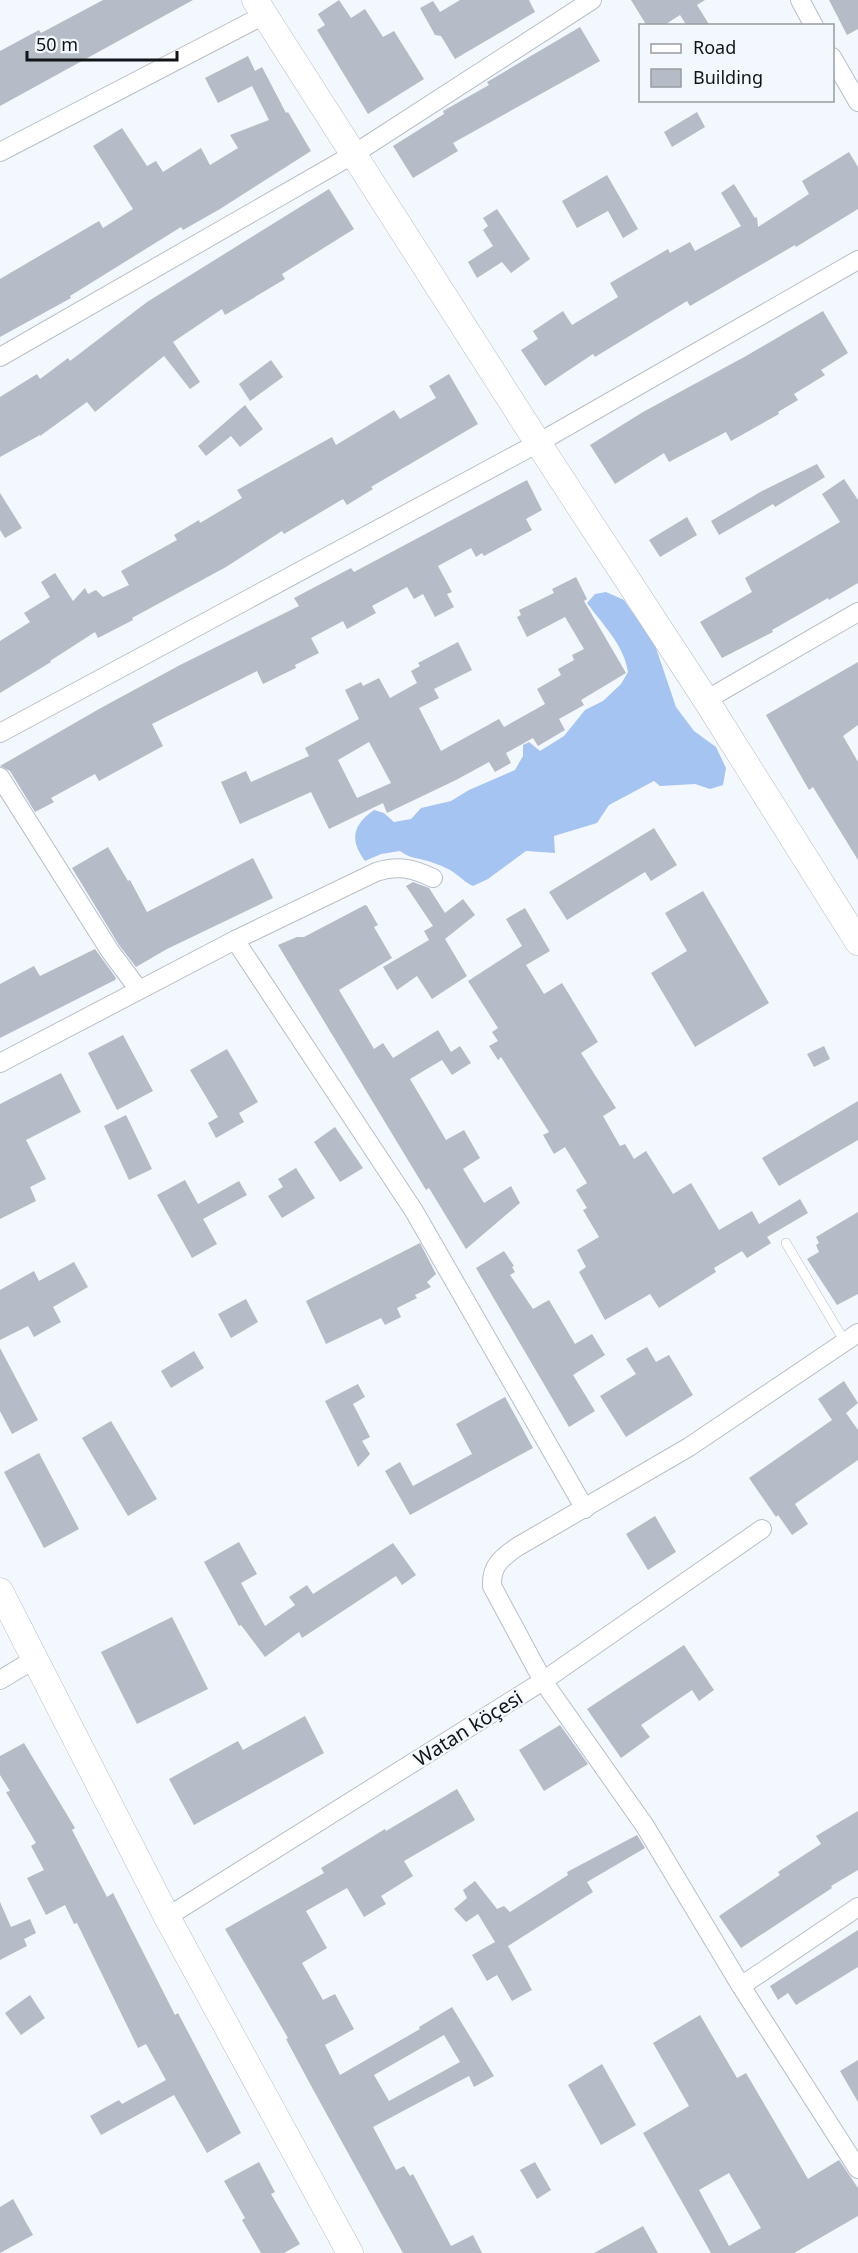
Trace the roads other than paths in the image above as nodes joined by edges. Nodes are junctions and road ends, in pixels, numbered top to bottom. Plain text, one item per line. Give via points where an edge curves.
1 (592, 0) edge
2 (800, 0) edge
3 (259, 7) edge
4 (813, 24) edge
5 (834, 60) edge
6 (858, 102) edge
7 (0, 152) edge
8 (354, 154) junction
9 (858, 260) edge
10 (0, 357) edge
11 (538, 443) junction
12 (858, 612) edge
13 (706, 700) junction
14 (0, 733) edge
15 (0, 777) edge
16 (433, 878) dead end
17 (235, 940) junction
18 (858, 942) edge
19 (139, 990) junction
20 (0, 1063) edge
21 (786, 1243) dead end
22 (852, 1338) edge
23 (585, 1509) junction
24 (762, 1529) dead end
25 (0, 1591) edge
26 (35, 1659) junction
27 (0, 1680) edge
28 (543, 1681) junction
29 (858, 1907) edge
30 (167, 1917) junction
31 (741, 1986) junction
32 (858, 2169) edge
33 (350, 2253) edge

1 - 8 street
2 - 4 street
3 - 7 street
3 - 8 street
5 - 6 street
8 - 10 street
8 - 11 street
9 - 11 street
11 - 13 street
11 - 14 street
12 - 13 street
13 - 18 street
15 - 19 street
16 - 17 street via 413,868 393,867 376,872
17 - 19 street
17 - 23 street via 414,1211
19 - 20 street
21 - 22 lane
22 - 23 street via 689,1447
23 - 28 street via 505,1555 492,1574 492,1586
24 - 28 street, Watan köçesi
25 - 26 street
26 - 27 street
26 - 30 street
28 - 30 street, Watan köçesi
28 - 31 street via 645,1826
29 - 31 street
30 - 33 street
31 - 32 street

